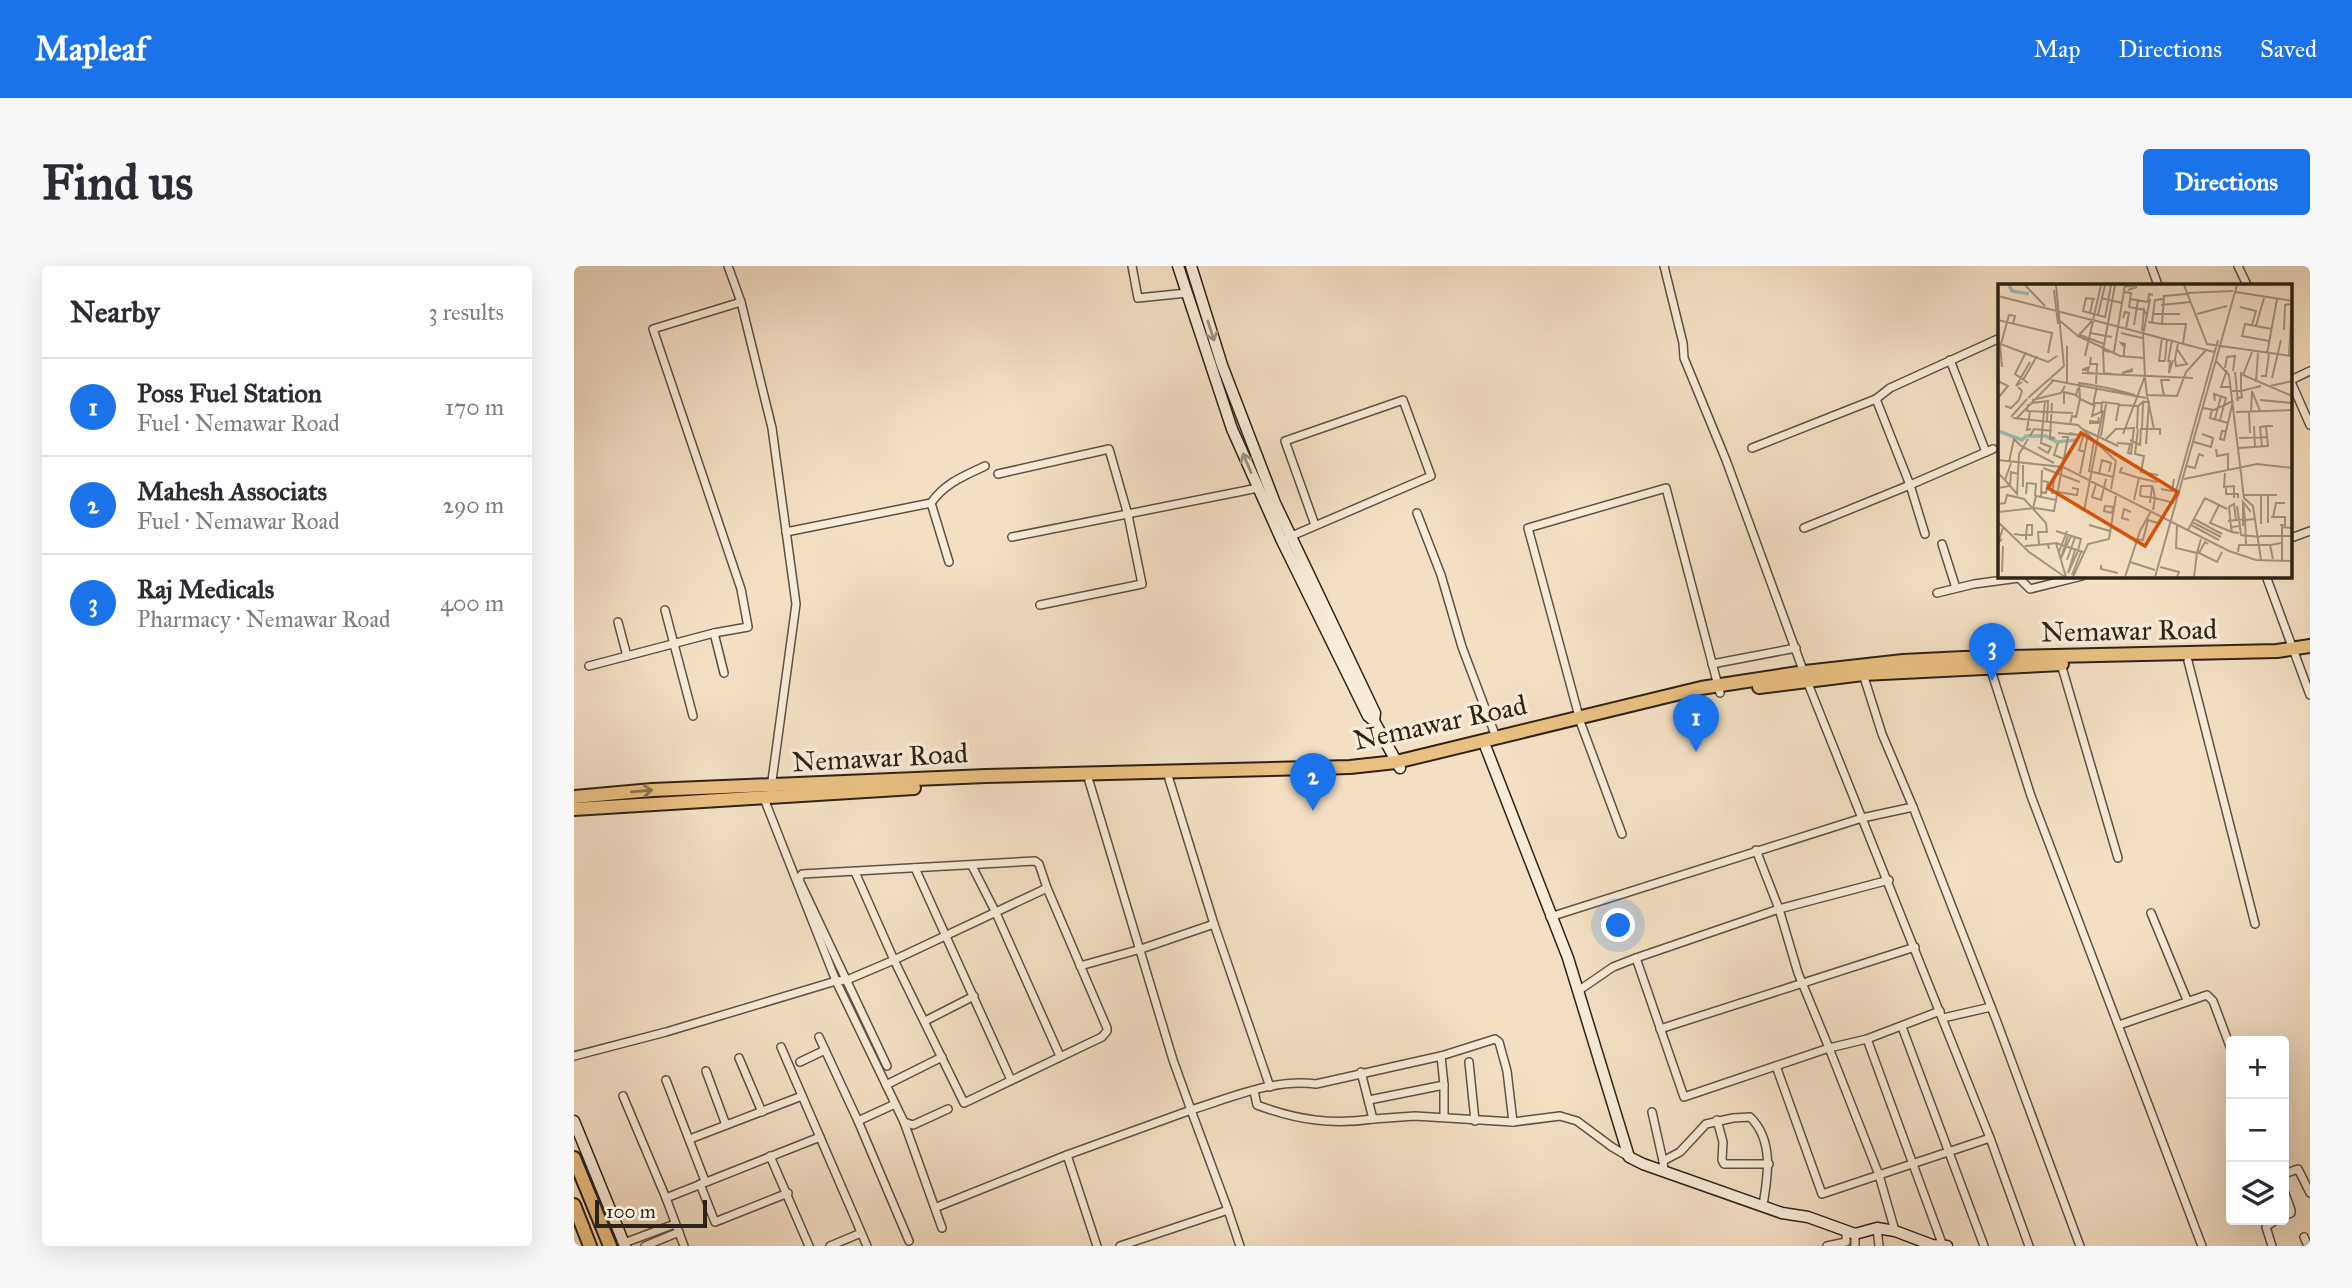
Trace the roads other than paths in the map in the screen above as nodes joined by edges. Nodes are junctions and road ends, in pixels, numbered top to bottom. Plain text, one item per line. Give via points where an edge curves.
1 (728, 266) edge
2 (1132, 266) edge
3 (1178, 266) edge
4 (1191, 266) edge
5 (1664, 266) edge
6 (2151, 266) edge
7 (2238, 266) edge
8 (2158, 284) edge
9 (2247, 284) edge
10 (1187, 293) junction
11 (741, 302) junction
12 (1998, 339) edge
13 (1950, 360) junction
14 (2310, 371) edge
15 (2292, 380) edge
16 (2292, 383) edge
17 (1876, 399) junction
18 (2310, 425) edge
19 (1752, 447) dead end
20 (985, 466) dead end
21 (998, 474) dead end
22 (1910, 485) junction
23 (1258, 488) junction
24 (931, 503) junction
25 (1417, 513) dead end
26 (1128, 515) junction
27 (1315, 525) junction
28 (1804, 528) dead end
29 (2310, 531) edge
30 (786, 532) junction
31 (1925, 534) dead end
32 (1012, 537) dead end
33 (1286, 538) junction
34 (2292, 538) edge
35 (1942, 544) dead end
36 (949, 562) dead end
37 (2019, 578) edge
38 (2019, 578) edge
39 (2074, 578) edge
40 (2267, 578) edge
41 (1956, 588) junction
42 (1937, 593) dead end
43 (1040, 605) dead end
44 (664, 610) dead end
45 (618, 622) dead end
46 (714, 633) junction
47 (672, 644) junction
48 (2310, 646) edge
49 (1796, 648) junction
50 (2300, 653) edge
51 (627, 656) junction
52 (2238, 656) junction
53 (2188, 661) junction
54 (1964, 663) junction
55 (1712, 664) junction
56 (2061, 664) junction
57 (589, 666) dead end
58 (1990, 667) junction
59 (723, 673) dead end
60 (1863, 674) junction
61 (1806, 676) junction
62 (1719, 689) junction
63 (2310, 695) edge
64 (693, 716) dead end
65 (1580, 721) junction
66 (1496, 737) junction
67 (1486, 748) junction
68 (1398, 765) junction
69 (1169, 779) junction
70 (1089, 781) junction
71 (768, 793) junction
72 (574, 797) edge
73 (1913, 807) junction
74 (574, 808) edge
75 (1862, 818) junction
76 (1622, 834) dead end
77 (1756, 850) junction
78 (2118, 858) dead end
79 (972, 866) junction
80 (915, 868) junction
81 (855, 872) junction
82 (1889, 880) junction
83 (1047, 888) junction
84 (1779, 909) junction
85 (996, 912) junction
86 (2151, 913) dead end
87 (1550, 917) junction
88 (1214, 924) junction
89 (2255, 924) dead end
90 (945, 935) junction
91 (1915, 947) junction
92 (1141, 949) junction
93 (1636, 958) junction
94 (894, 960) junction
95 (1080, 967) junction
96 (847, 980) junction
97 (836, 981) junction
98 (1803, 984) junction
99 (1578, 991) junction
100 (974, 996) junction
101 (2187, 1000) junction
102 (1991, 1007) junction
103 (1941, 1015) junction
104 (925, 1021) junction
105 (2119, 1025) junction
106 (1902, 1027) junction
107 (1660, 1029) junction
108 (2226, 1036) edge
109 (819, 1037) dead end
110 (1867, 1039) junction
111 (781, 1047) dead end
112 (1829, 1048) junction
113 (825, 1050) junction
114 (574, 1056) edge
115 (942, 1056) junction
116 (1060, 1056) junction
117 (1441, 1056) junction
118 (739, 1058) dead end
119 (800, 1062) dead end
120 (1469, 1062) dead end
121 (887, 1066) dead end
122 (1776, 1066) junction
123 (706, 1071) dead end
124 (1361, 1072) junction
125 (666, 1080) dead end
126 (1011, 1080) junction
127 (886, 1085) junction
128 (1444, 1085) junction
129 (1270, 1087) junction
130 (1254, 1091) junction
131 (802, 1096) junction
132 (623, 1097) dead end
133 (1369, 1100) junction
134 (895, 1104) junction
135 (948, 1110) dead end
136 (1191, 1110) junction
137 (762, 1112) junction
138 (1652, 1112) dead end
139 (1444, 1117) junction
140 (1373, 1119) junction
141 (1717, 1120) junction
142 (574, 1121) edge
143 (858, 1121) junction
144 (1475, 1121) junction
145 (904, 1122) junction
146 (1513, 1122) junction
147 (726, 1125) junction
148 (820, 1137) junction
149 (1990, 1138) junction
150 (690, 1139) junction
151 (1948, 1150) junction
152 (1067, 1155) junction
153 (770, 1156) junction
154 (1629, 1157) junction
155 (574, 1158) edge
156 (1912, 1163) junction
157 (1769, 1164) junction
158 (1663, 1165) junction
159 (2289, 1172) edge
160 (1879, 1175) junction
161 (703, 1182) junction
162 (788, 1193) junction
163 (2310, 1193) edge
164 (666, 1198) junction
165 (574, 1205) edge
166 (1763, 1205) junction
167 (937, 1207) dead end
168 (1228, 1210) junction
169 (676, 1224) junction
170 (2269, 1225) edge
171 (942, 1228) dead end
172 (1877, 1228) junction
173 (1895, 1231) junction
174 (679, 1232) junction
175 (1850, 1233) junction
176 (861, 1234) junction
177 (2304, 1237) dead end
178 (909, 1241) dead end
179 (1922, 1244) edge
180 (625, 1245) edge
181 (590, 1246) edge
182 (610, 1246) edge
183 (645, 1246) edge
184 (684, 1246) edge
185 (809, 1246) edge
186 (830, 1246) edge
187 (867, 1246) edge
188 (1097, 1246) edge
189 (1120, 1246) edge
190 (1240, 1246) edge
191 (1829, 1246) edge
192 (1856, 1246) edge
193 (1878, 1246) edge
194 (1945, 1246) edge
195 (1984, 1246) edge
196 (2029, 1246) edge
197 (2080, 1246) edge
198 (2202, 1246) edge
199 (2272, 1246) edge
200 (2308, 1246) edge

1 - 11 street
2 - 10 street via 1138,298
3 - 10 street
4 -> 33 street
5 - 49 street via 1685,358
6 - 8 street
7 - 9 street
23 -> 10 street via 1232,429
11 - 30 street via 772,428
11 - 46 street via 653,329 741,589 748,627
12 - 13 street
13 - 17 street via 1889,388
13 - 22 street via 1989,450
14 - 15 street
16 - 18 street
17 - 19 street
17 - 22 street
20 - 24 street via 953,480
21 - 26 street via 1109,449
22 - 28 street
22 - 31 street
23 - 26 street
23 - 33 street
24 - 30 street
24 - 36 street
25 - 66 street
26 - 32 street
26 - 43 street via 1142,584
27 - 27 street via 1431,476 1403,400 1285,442
27 - 33 street
29 - 34 street
30 - 71 street via 796,604
33 - 68 street via 1368,716
35 - 41 street
37 - 41 street
38 - 39 street via 2030,589
40 - 50 street
41 - 42 street
44 - 47 street
45 - 51 street
46 - 47 street
46 - 59 street
47 - 51 street
47 - 64 street
48 - 50 highway, Nemawar Road
49 - 55 street
49 - 61 street
50 - 52 highway, Nemawar Road via 2287,659
50 - 63 street
51 - 57 street
52 - 53 highway, Nemawar Road
52 - 54 highway, Nemawar Road
53 - 56 highway, Nemawar Road
53 - 89 street
54 - 58 highway, Nemawar Road
54 - 60 highway, Nemawar Road
54 - 61 highway, Nemawar Road via 1903,661
55 - 62 street
55 - 65 street via 1665,488 1528,528
56 - 58 highway, Nemawar Road
56 - 78 street
58 - 105 street via 2031,796
60 - 61 highway, Nemawar Road
60 - 73 street
61 - 62 highway, Nemawar Road
61 - 75 street
62 - 65 highway, Nemawar Road
65 - 66 highway, Nemawar Road
65 - 67 highway, Nemawar Road
65 - 76 street
66 - 68 highway, Nemawar Road
67 - 68 highway, Nemawar Road
67 - 87 street
68 - 69 highway, Nemawar Road via 1328,775
68 - 71 highway, Nemawar Road via 986,776
69 - 70 highway, Nemawar Road
69 - 88 street
70 - 71 highway, Nemawar Road
70 - 92 street
72 -> 71 highway, Nemawar Road via 652,790
71 - 74 highway, Nemawar Road
71 - 97 street
73 - 75 street
73 - 102 street
75 - 77 street
75 - 82 street
77 - 84 street
77 - 87 street
79 - 80 street
79 - 83 street via 1035,861
79 - 85 street
80 - 81 street
80 - 90 street
81 - 94 street
81 - 96 street via 802,874 799,878
82 - 84 street
82 - 91 street
83 - 85 street
83 - 95 street
84 - 93 street
84 - 98 street
85 - 90 street
85 - 116 street
86 - 101 street
87 - 99 street
88 - 92 street
88 - 129 street
90 - 94 street
90 - 100 street
91 - 98 street
91 - 103 street
92 - 95 street
92 - 136 street
93 - 99 street via 1613,967
93 - 107 street
94 - 96 street
94 - 104 street
95 - 116 street via 1107,1031
96 - 97 street
96 - 121 street
97 - 114 street
97 - 127 street
98 - 107 street
98 - 112 street
99 - 154 street
100 - 104 street
100 - 126 street
101 - 105 street
101 - 108 street via 2204,994 2212,998
102 - 103 street
102 - 197 street
103 - 106 street
103 - 149 street
104 - 115 street
105 - 198 street
106 - 110 street
106 - 151 street
107 - 122 street via 1684,1097
109 - 113 street
110 - 112 street
110 - 156 street
111 - 131 street
112 - 122 street
112 - 160 street
113 - 119 street
113 - 143 street
115 - 126 street via 964,1103
115 - 127 street
116 - 126 street
117 - 124 street
117 - 128 street
117 - 146 street via 1497,1040 1507,1071
118 - 137 street
120 - 144 street
122 - 160 street via 1822,1194
123 - 147 street
124 - 129 street via 1316,1084 1300,1081
124 - 133 street
125 - 150 street
127 - 134 street
128 - 133 street
128 - 139 street
129 - 130 street
130 - 136 street
130 - 140 street via 1257,1105 1281,1114 1345,1123
131 - 137 street
131 - 148 street
132 - 164 street
133 - 140 street
134 - 143 street
134 - 145 street
135 - 145 street via 913,1125
136 - 152 street
136 - 168 street
137 - 147 street
138 - 158 street
139 - 140 street
139 - 144 street
141 - 157 street via 1752,1118
141 - 157 street via 1724,1164
141 - 158 street via 1701,1127
142 - 180 street
143 - 178 street
144 - 146 street
145 - 171 street
146 - 154 street via 1572,1118
147 - 150 street
148 - 153 street
148 - 176 street
149 - 151 street
149 - 196 street
150 - 161 street
151 - 156 street
151 - 195 street
152 - 167 street
152 - 188 street
153 - 161 street
153 - 162 street
154 - 158 street via 1643,1164
155 - 182 highway
156 - 160 street
156 - 194 street
157 - 166 street
158 - 166 street
159 - 163 street via 2298,1169
160 - 173 street
161 - 162 street via 716,1223
161 - 164 street
162 - 185 street
164 - 169 street
165 - 181 highway
166 - 175 street
168 - 189 street
168 - 190 street
169 - 174 street
169 - 180 street
170 - 199 street
172 - 173 street
172 - 175 street
172 - 193 street
173 - 179 street
174 - 183 street
174 - 184 street
175 - 191 street via 1846,1242
175 - 192 street
176 - 186 street
176 - 187 street
177 - 200 street
179 - 194 street

